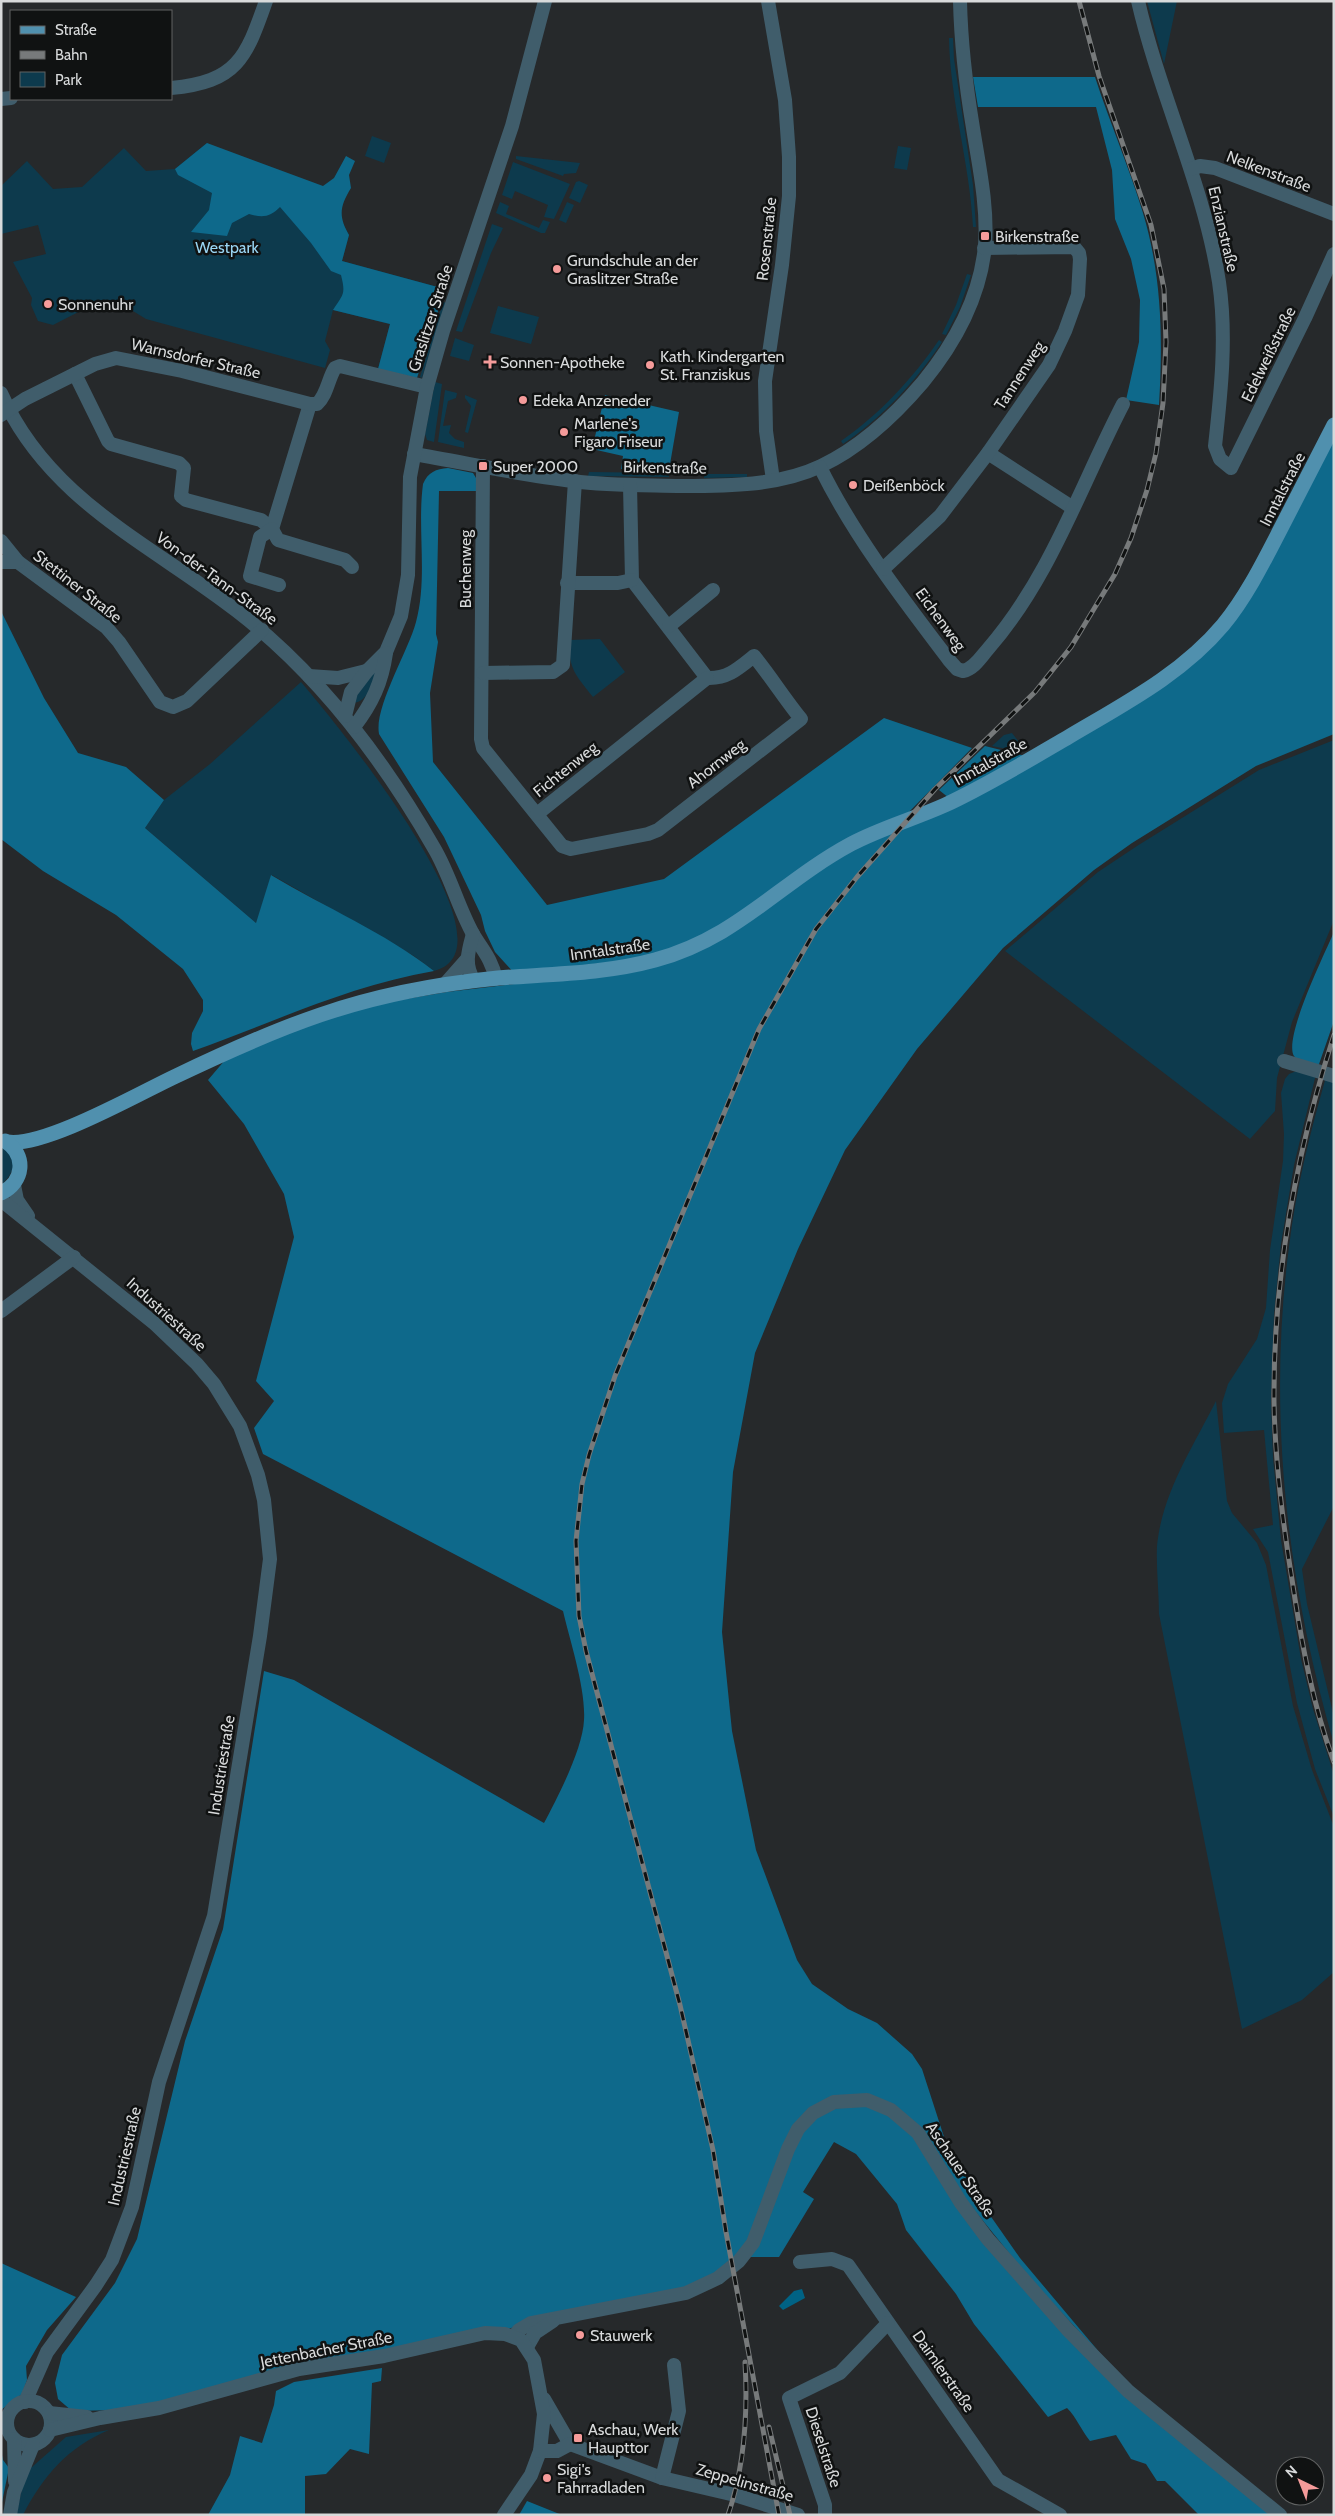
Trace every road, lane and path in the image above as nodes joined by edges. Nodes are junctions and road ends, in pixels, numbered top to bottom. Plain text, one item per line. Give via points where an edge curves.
1 (266, 1) edge
2 (545, 1) edge
3 (768, 1) edge
4 (960, 1) edge
5 (1138, 1) edge
6 (172, 88) edge
7 (1191, 169) junction
8 (1334, 214) edge
9 (984, 248) junction
10 (1334, 254) edge
11 (75, 374) junction
12 (427, 387) junction
13 (1, 393) edge
14 (310, 404) junction
15 (1123, 404) dead end
16 (5, 412) edge
17 (1334, 424) edge
18 (988, 452) junction
19 (414, 454) junction
20 (483, 466) junction
21 (820, 467) junction
22 (1231, 468) joint
23 (773, 480) junction
24 (575, 482) junction
25 (630, 485) junction
26 (1073, 508) junction
27 (272, 529) junction
28 (1, 541) edge
29 (1, 562) edge
30 (18, 562) junction
31 (352, 567) dead end
32 (883, 569) junction
33 (632, 580) junction
34 (567, 583) junction
35 (279, 585) dead end
36 (713, 590) dead end
37 (669, 626) junction
38 (262, 630) junction
39 (386, 652) junction
40 (367, 671) junction
41 (483, 673) junction
42 (309, 676) junction
43 (707, 678) junction
44 (344, 716) junction
45 (354, 727) junction
46 (537, 814) junction
47 (473, 934) junction
48 (467, 959) junction
49 (496, 978) junction
50 (474, 981) junction
51 (445, 984) junction
52 (1284, 1061) dead end
53 (1334, 1076) edge
54 (67, 1128) junction
55 (4, 1141) edge
56 (20, 1165) junction
57 (8, 1189) edge
58 (1, 1200) edge
59 (36, 1226) junction
60 (74, 1257) junction
61 (1, 1311) edge
62 (800, 2262) dead end
63 (555, 2319) junction
64 (888, 2322) junction
65 (514, 2336) junction
66 (527, 2347) junction
67 (674, 2365) dead end
68 (41, 2366) junction
69 (541, 2394) junction
70 (25, 2402) junction
71 (45, 2409) junction
72 (100, 2418) junction
73 (7, 2427) edge
74 (50, 2430) junction
75 (570, 2444) junction
76 (33, 2445) junction
77 (540, 2451) junction
78 (662, 2478) junction
79 (14, 2492) junction
80 (772, 2511) edge
81 (10, 2515) edge
82 (504, 2515) edge
83 (798, 2515) edge
84 (825, 2515) edge
85 (1060, 2515) edge
86 (1280, 2515) edge

1 - 6 street via 253,39 238,62 207,81
2 - 12 street, Graslitzer Straße via 506,144
3 - 23 street, Rosenstraße via 784,93 789,157 785,237 765,381 766,431
4 - 9 street, Birkenstraße via 962,58 983,201
5 - 7 street, Enzianstraße via 1155,66
7 - 8 street, Nelkenstraße via 1200,166 1215,168
7 - 22 street, Enzianstraße via 1219,283 1222,364 1215,446 1220,459
9 - 18 street, Tannenweg via 1074,247 1080,259 1078,295 1054,356
9 - 21 street, Birkenstraße via 968,310 939,361 877,428
10 - 22 street, Edelweißstraße
11 - 14 street, Warnsdorfer Straße via 107,359 124,358
11 - 16 street, Warnsdorfer Straße
11 - 27 street via 111,444 179,463 184,468 181,496 186,500 261,520
12 - 14 street via 340,366 332,373 323,399 318,404
12 - 19 street, Graslitzer Straße
13 - 16 street, Von-der-Tann-Straße
14 - 27 street
15 - 26 street, Eichenweg
16 - 38 street, Von-der-Tann-Straße via 45,460 96,512
17 - 49 main road, Inntalstraße via 1242,599 1214,635 1166,677 967,794 877,831 839,851 705,943 631,966
18 - 26 street
18 - 32 street, Tannenweg via 940,516
19 - 20 street, Birkenstraße
19 - 39 street, Graslitzer Straße via 408,497 405,598 399,623
20 - 24 street, Birkenstraße
20 - 41 street, Buchenweg
21 - 23 street, Birkenstraße
21 - 32 street, Eichenweg via 853,528
23 - 25 street, Birkenstraße via 712,486
24 - 25 street, Birkenstraße
24 - 34 street
25 - 33 street
26 - 32 street, Eichenweg via 1044,570 1023,605 990,648 966,670 957,669 949,660
27 - 31 street via 278,540 345,560
27 - 35 street via 260,537 250,576
28 - 30 street, Stettiner Straße
29 - 30 street, Stettiner Straße
30 - 38 street, Stettiner Straße via 106,627 157,698 173,707 187,700
33 - 34 street
33 - 37 street
34 - 41 street via 564,658 560,668 553,672
36 - 37 street
37 - 43 street
38 - 42 street, Von-der-Tann-Straße
39 - 40 street, Graslitzer Straße
39 - 45 street, Graslitzer Straße via 375,696
40 - 42 street via 338,678
40 - 44 street, Graslitzer Straße via 351,692
41 - 46 street, Fichtenweg via 483,748
42 - 44 street, Von-der-Tann-Straße
43 - 46 street, Fichtenweg
43 - 46 street, Ahornweg via 727,676 754,656 801,719 658,830 648,834 566,848
44 - 45 street, Von-der-Tann-Straße
45 - 47 street, Von-der-Tann-Straße via 434,848
47 - 48 street
47 - 49 street, Von-der-Tann-Straße via 491,961
48 - 50 street
48 - 51 street
49 - 50 main road, Inntalstraße
50 - 51 main road, Inntalstraße
51 - 54 main road, Inntalstraße via 362,1001 315,1016 202,1063
52 - 53 street
54 - 55 main road via 16,1144
54 - 56 main road via 33,1150
55 - 56 main road via 14,1148
56 - 57 main road via 19,1175
57 - 59 street, Industriestraße
58 - 59 street, Industriestraße
59 - 60 street, Industriestraße
60 - 61 street
60 - 68 street, Industriestraße via 176,1342 198,1364 229,1407 240,1426 258,1475 270,1559 214,1916 161,2074 132,2207 112,2260 47,2352
62 - 64 street, Daimlerstraße via 832,2259 848,2265
63 - 65 street, Aschauer Straße via 531,2323
63 - 66 street, Aschauer Straße via 535,2334
63 - 86 street, Aschauer Straße via 686,2293 718,2278 739,2261 752,2243 798,2129 814,2113 834,2102 867,2100 892,2110 918,2133 961,2203 987,2238 1106,2370
64 - 84 street, Dieselstraße via 840,2373 789,2398
64 - 85 street, Daimlerstraße via 998,2480
65 - 66 street
65 - 72 street, Jettenbacher Straße via 485,2333 384,2356 299,2369 159,2408
66 - 69 street via 534,2360
67 - 78 street via 678,2411
68 - 70 street, Industriestraße
68 - 71 street, Industriestraße
69 - 75 street
69 - 77 street via 544,2414
70 - 71 street
70 - 73 street via 15,2406
71 - 72 street, Jettenbacher Straße
71 - 74 street
72 - 74 street, Jettenbacher Straße
73 - 76 street via 23,2444
73 - 79 street
74 - 76 street via 42,2441
75 - 77 street via 557,2451
75 - 78 street, Zeppelinstraße
76 - 79 street
77 - 82 street via 523,2490
78 - 80 street, Zeppelinstraße via 735,2495
79 - 81 street
80 - 83 street, Zeppelinstraße

